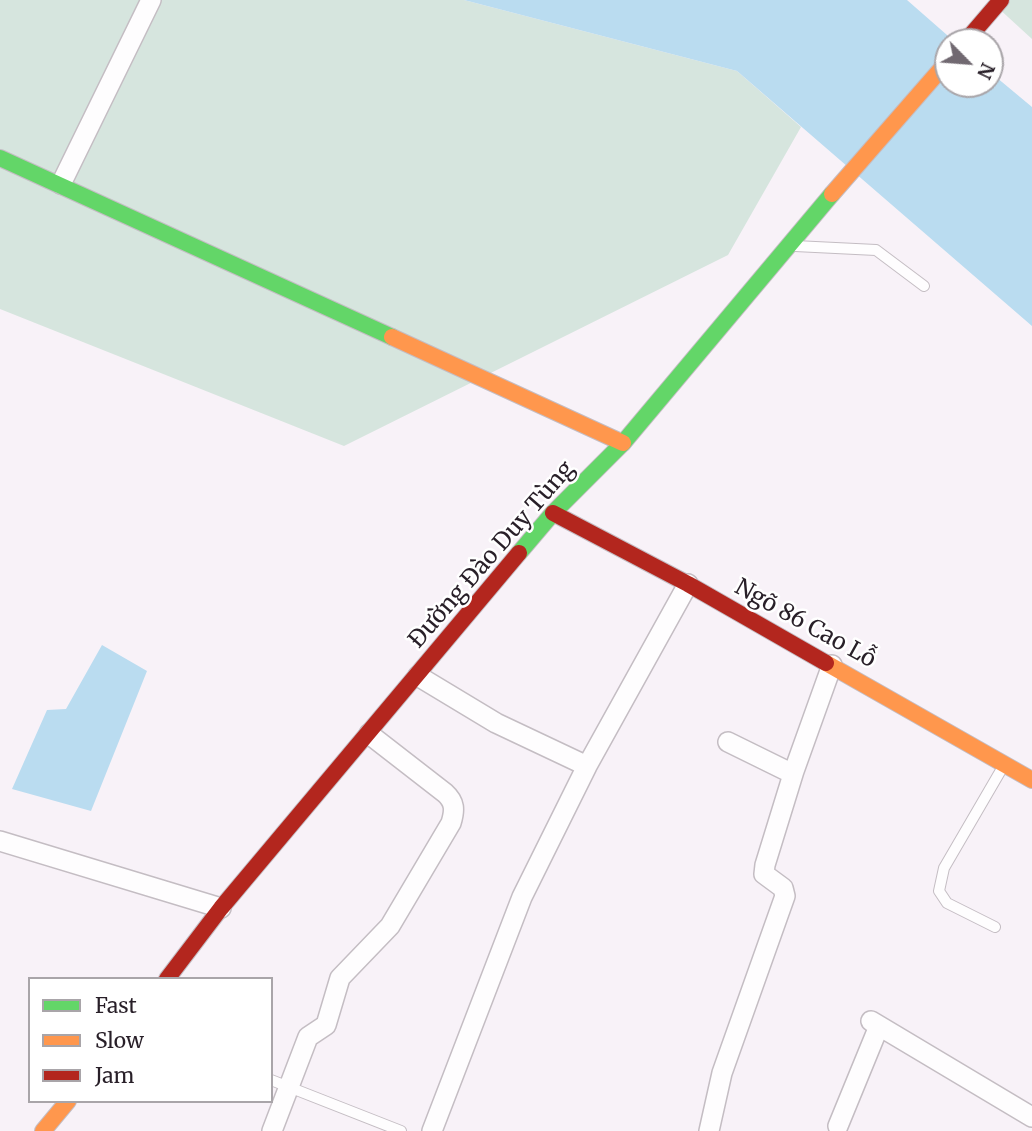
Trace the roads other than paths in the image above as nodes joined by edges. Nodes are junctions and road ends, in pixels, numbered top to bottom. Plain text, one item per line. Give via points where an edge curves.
1 (151, 0) edge
2 (999, 3) edge
3 (977, 28) edge
4 (934, 77) edge
5 (0, 158) edge
6 (61, 184) junction
7 (788, 246) junction
8 (924, 286) dead end
9 (623, 443) junction
10 (553, 513) junction
11 (688, 584) junction
12 (832, 665) junction
13 (418, 676) junction
14 (369, 734) junction
15 (728, 742) dead end
16 (1004, 764) junction
17 (587, 766) junction
18 (794, 771) junction
19 (1032, 780) edge
20 (0, 841) edge
21 (221, 908) junction
22 (995, 927) dead end
23 (169, 977) edge
24 (280, 1083) edge
25 (66, 1103) edge
26 (1032, 1117) edge
27 (838, 1126) dead end
28 (43, 1131) edge
29 (272, 1131) edge
30 (401, 1131) edge
31 (432, 1131) edge
32 (709, 1131) edge

1 - 6 street
2 - 3 street
4 - 7 street, Đường Đào Duy Tùng
5 - 6 street
6 - 9 street
7 - 8 lane via 876,250
7 - 9 street, Đường Đào Duy Tùng
9 - 10 street, Đường Đào Duy Tùng
10 - 11 street, Ngõ 86 Cao Lỗ
10 - 13 street, Đường Đào Duy Tùng
11 - 12 street, Ngõ 86 Cao Lỗ
11 - 17 street
12 - 16 street, Ngõ 86 Cao Lỗ
12 - 18 street
13 - 14 street, Đường Đào Duy Tùng
13 - 17 street via 496,723
14 - 21 street, Đường Đào Duy Tùng
14 - 24 street via 452,800 451,823 390,926 340,978 326,1025 308,1037
15 - 18 street
16 - 19 street, Ngõ 86 Cao Lỗ
16 - 22 lane via 944,868 939,891 947,903
17 - 31 street via 522,897
18 - 32 street via 764,874 783,888 785,896 722,1073
20 - 21 street
21 - 23 street, Đường Đào Duy Tùng
24 - 29 street
24 - 30 lane
25 - 28 street
26 - 27 street via 875,1023

